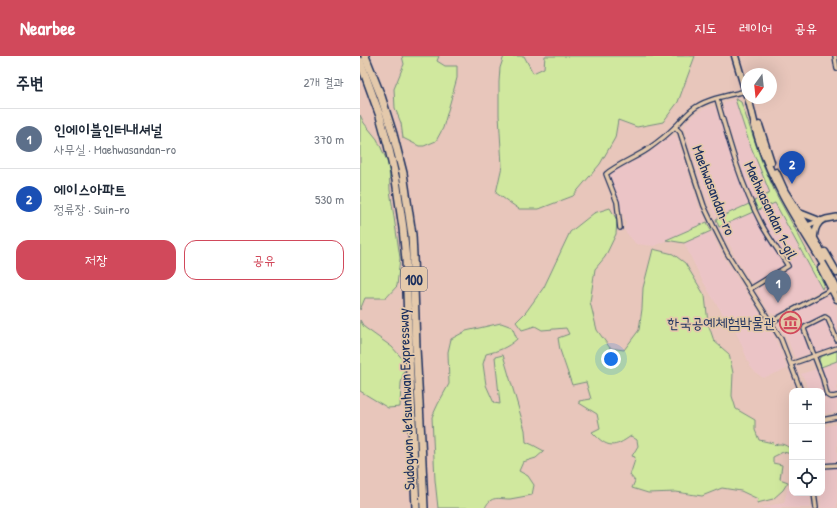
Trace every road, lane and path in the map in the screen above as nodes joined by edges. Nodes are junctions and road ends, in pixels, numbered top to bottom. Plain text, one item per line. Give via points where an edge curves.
1 (366, 56) edge
2 (735, 56) edge
3 (739, 56) edge
4 (835, 56) edge
5 (360, 61) edge
6 (743, 68) edge
7 (837, 69) edge
8 (741, 76) edge
9 (741, 96) edge
10 (717, 99) junction
11 (749, 104) edge
12 (753, 104) edge
13 (675, 126) junction
14 (798, 212) junction
15 (837, 217) edge
16 (821, 221) junction
17 (804, 227) junction
18 (620, 228) dead end
19 (812, 241) junction
20 (837, 274) edge
21 (837, 281) edge
22 (834, 289) edge
23 (750, 290) junction
24 (837, 299) edge
25 (771, 322) junction
26 (837, 340) edge
27 (837, 348) edge
28 (814, 356) junction
29 (791, 364) junction
30 (800, 388) edge
31 (837, 396) edge
32 (837, 417) edge
33 (825, 419) edge
34 (837, 465) edge
35 (825, 466) edge
36 (814, 496) edge
37 (416, 508) edge
38 (424, 508) edge
39 (816, 508) edge

1 - 38 highway, Sudogwon Je1sunhwan Expressway / 100 via 394,134 403,173 412,235
2 - 8 main road
3 - 6 main road
4 - 7 street
5 - 37 highway, Sudogwon Je1sunhwan Expressway / 100 via 388,145 403,228
9 - 10 street
10 - 13 street via 698,106
10 - 23 street, Maehwasandan 1-gil via 739,171 753,206 762,226 788,266
11 - 17 main road via 764,155 782,196
12 - 14 main road via 772,165
13 - 18 street via 652,146 606,174 617,202
13 - 23 street, Maehwasandan-ro via 680,132 704,206
14 - 16 street
14 - 17 main road
15 - 16 street
16 - 17 street
16 - 19 street via 816,227
17 - 19 main road
19 - 20 main road via 822,247
19 - 21 main road
19 - 22 main road
22 - 24 main road
22 - 25 street
23 - 25 street, Maehwasandan-ro
25 - 29 street, Maehwasandan-ro
26 - 28 street via 826,317 805,327 804,331
27 - 28 street
28 - 29 street
28 - 31 street via 827,395
29 - 30 street, Maehwasandan-ro
32 - 33 street
34 - 35 street
36 - 39 street

